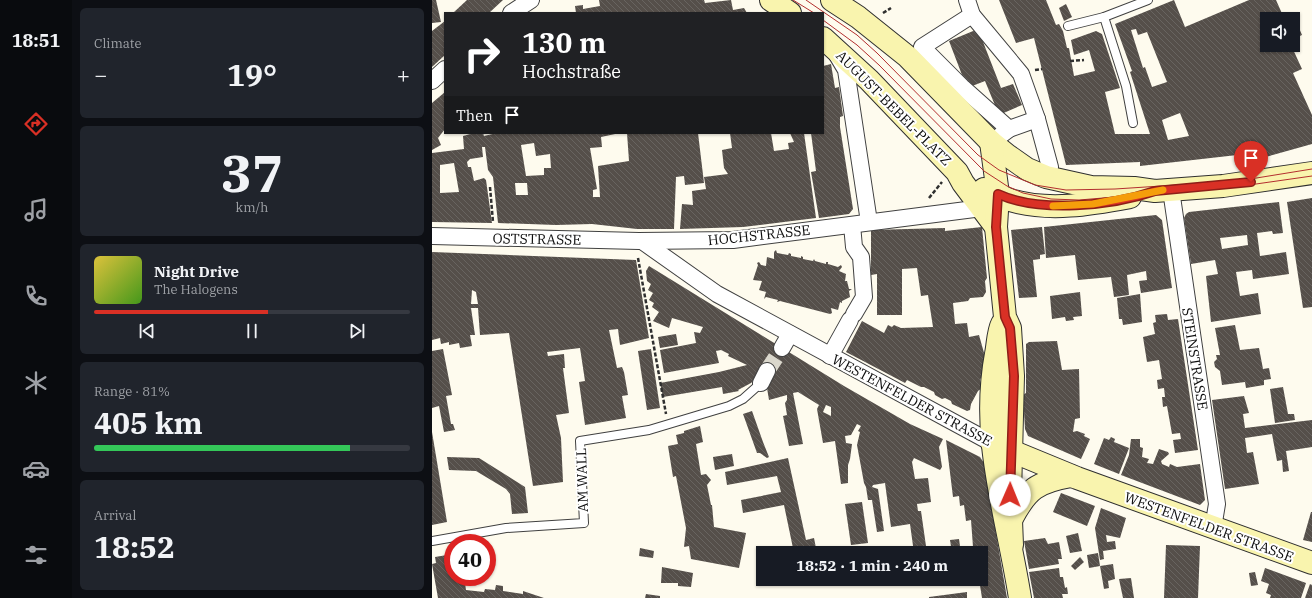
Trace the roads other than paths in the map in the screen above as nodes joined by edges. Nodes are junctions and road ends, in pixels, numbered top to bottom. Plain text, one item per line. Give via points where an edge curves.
1 (532, 0) edge
2 (772, 0) edge
3 (832, 0) edge
4 (1148, 0) edge
5 (970, 7) edge
6 (513, 12) edge
7 (789, 12) edge
8 (1104, 17) junction
9 (1068, 26) dead end
10 (827, 42) edge
11 (444, 70) edge
12 (432, 81) edge
13 (1037, 119) junction
14 (1133, 123) dead end
15 (1009, 129) junction
16 (991, 142) junction
17 (1312, 173) edge
18 (1046, 177) junction
19 (1163, 190) junction
20 (990, 201) junction
21 (869, 222) junction
22 (852, 225) junction
23 (432, 236) edge
24 (641, 241) junction
25 (790, 334) junction
26 (782, 348) tunnel mouth
27 (830, 356) junction
28 (764, 377) tunnel mouth
29 (1002, 447) junction
30 (1071, 476) junction
31 (1011, 520) junction
32 (1213, 528) junction
33 (432, 541) edge
34 (1012, 545) junction
35 (1312, 563) edge
36 (1020, 598) edge

1 - 6 street
2 - 7 street
3 - 16 street via 908,57
4 - 8 lane
5 - 13 street via 1021,74
5 - 15 street via 922,47
8 - 9 lane
8 - 14 lane via 1126,86
10 - 20 street, AUGUST-BEBEL-PLATZ via 869,80 957,172 967,176 980,187
10 - 21 street, AUGUST-BEBEL-PLATZ via 846,70
11 - 12 street
13 - 15 street
13 - 18 street via 1050,167
15 - 16 street
16 - 18 street, HOCHSTRASSE via 1027,169
16 - 20 street
17 - 19 street, HOCHSTRASSE via 1251,182
18 - 19 street, HOCHSTRASSE via 1091,187
19 - 20 street, HOCHSTRASSE via 1093,204 1048,206 1010,200
19 - 32 street, STEINSTRASSE via 1217,504
20 - 21 street, HOCHSTRASSE
20 - 29 street via 996,227 1005,317 1000,328 990,395
21 - 22 street, HOCHSTRASSE
22 - 24 street, HOCHSTRASSE via 733,240
22 - 27 street via 854,247 860,257 864,297
23 - 24 street, OSTSTRASSE
24 - 25 street, WESTENFELDER STRASSE via 717,294
25 - 26 street
25 - 27 street, WESTENFELDER STRASSE
27 - 29 street, WESTENFELDER STRASSE
28 - 33 lane, AM WALL via 743,399 729,406 649,430 580,441 584,522 506,528
29 - 30 street, WESTENFELDER STRASSE
29 - 31 street
29 - 34 street via 997,482
30 - 31 street via 1050,479 1038,485 1021,502
30 - 32 street, WESTENFELDER STRASSE
31 - 34 street
32 - 35 street, WESTENFELDER STRASSE
34 - 36 street

